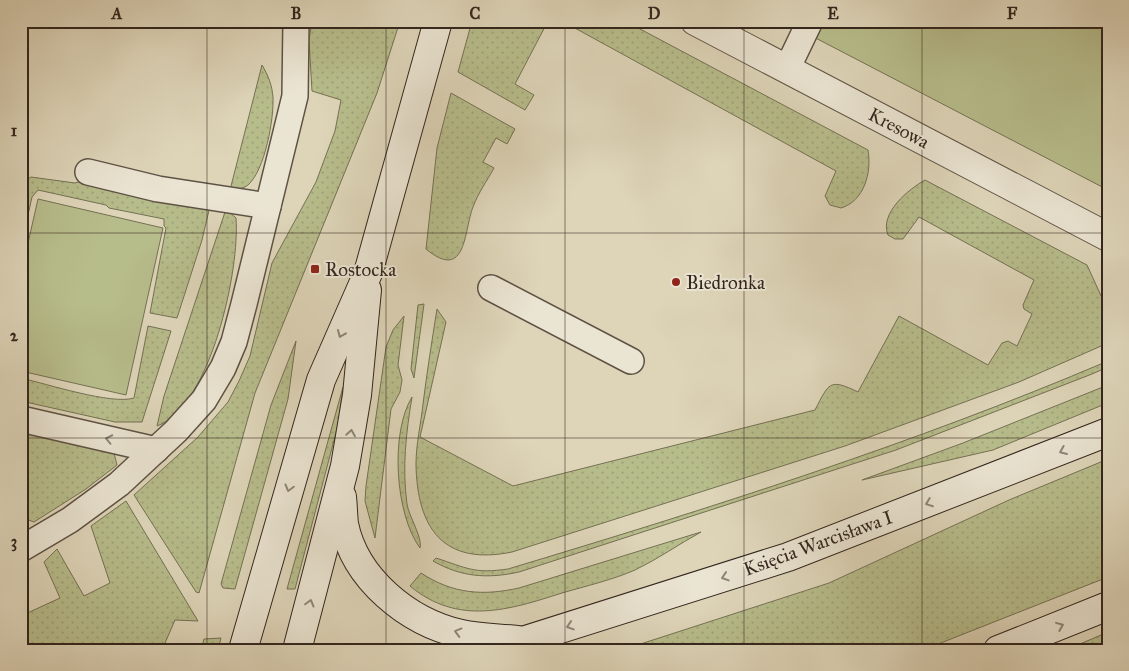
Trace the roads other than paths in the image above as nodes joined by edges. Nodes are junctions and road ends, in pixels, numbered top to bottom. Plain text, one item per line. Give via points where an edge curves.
1 (296, 21) edge
2 (438, 21) edge
3 (694, 21) edge
4 (810, 21) edge
5 (786, 69) junction
6 (88, 172) dead end
7 (268, 206) junction
8 (1107, 237) edge
9 (368, 273) junction
10 (491, 288) dead end
11 (631, 361) dead end
12 (21, 419) edge
13 (1108, 432) edge
14 (156, 450) junction
15 (341, 481) junction
16 (21, 549) edge
17 (1108, 606) edge
18 (524, 641) junction
19 (243, 650) edge
20 (297, 650) edge
21 (494, 650) edge
22 (998, 650) edge

1 - 7 lane via 295,96
2 - 9 street
3 - 5 street, Kresowa
4 - 5 lane
5 - 8 street, Kresowa
6 - 7 lane via 158,190
7 - 14 lane via 234,342 224,368 204,400
15 -> 9 street via 357,394
9 -> 19 street via 321,380
10 - 11 lane
14 -> 12 lane
13 -> 18 street, Księcia Warcisława I via 788,556
14 - 16 lane via 108,494
18 -> 15 street, Księcia Warcisława I via 461,634 410,612 388,596 370,577 354,552 344,524
20 -> 15 street
22 -> 17 street
18 - 21 street, Księcia Warcisława I

